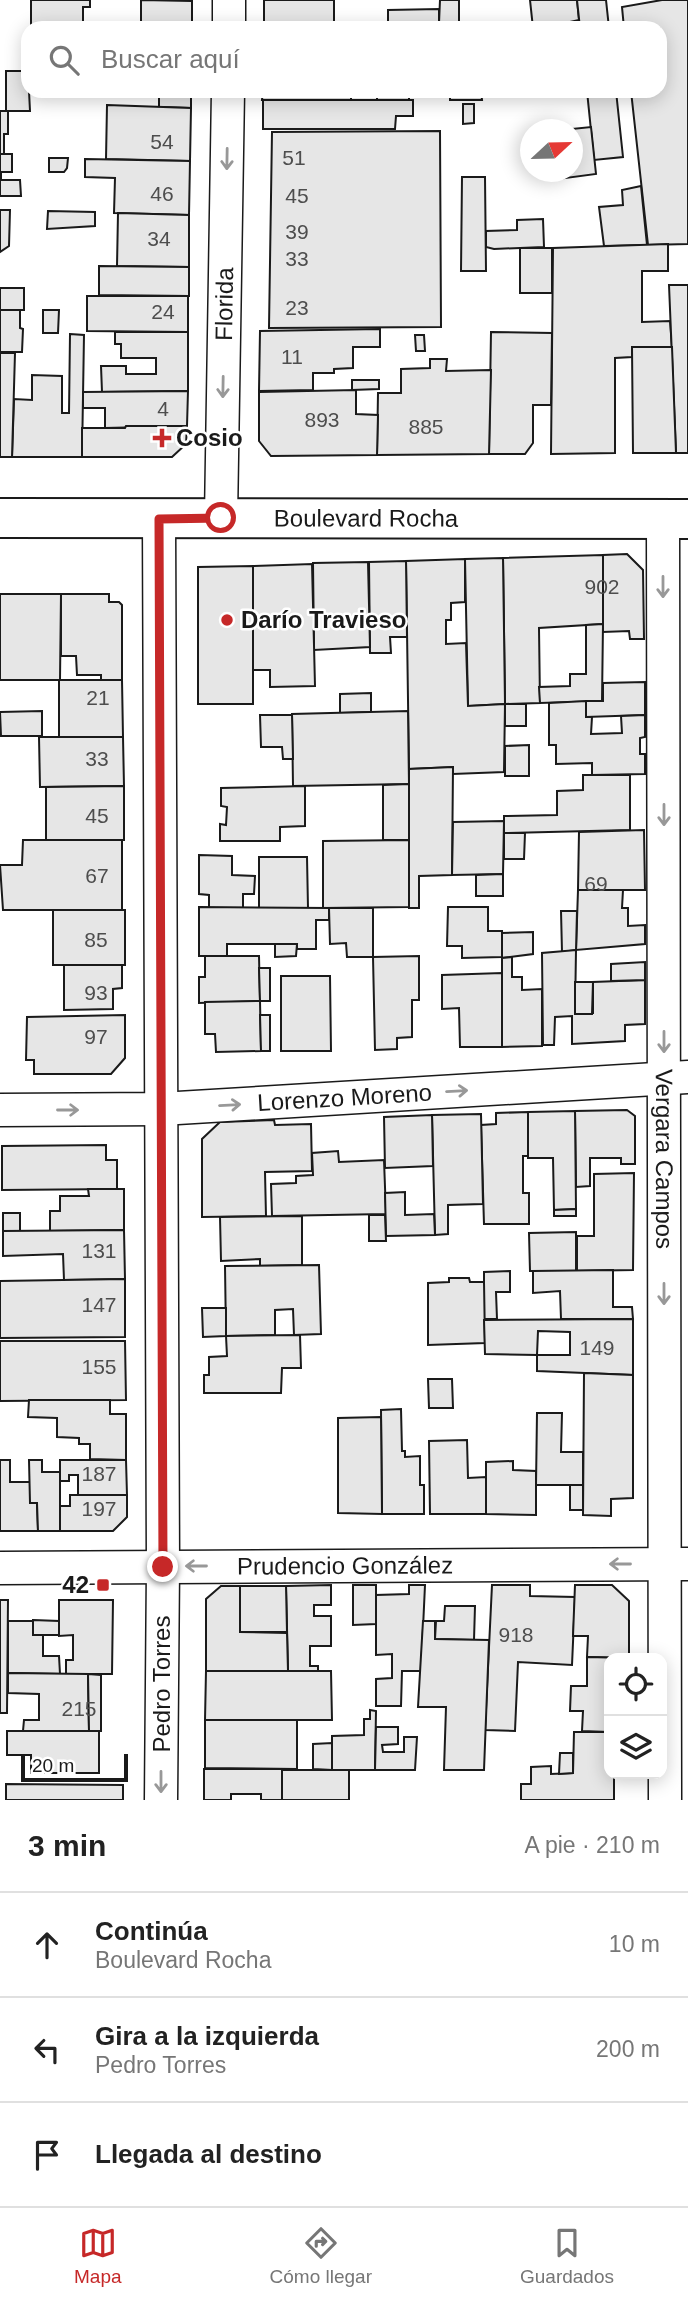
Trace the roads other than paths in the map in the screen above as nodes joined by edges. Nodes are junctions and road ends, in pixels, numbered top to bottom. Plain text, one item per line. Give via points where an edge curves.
1 (229, 0) edge
2 (229, 21) edge
3 (228, 98) edge
4 (0, 517) edge
5 (221, 518) junction
6 (159, 519) junction
7 (675, 519) edge
8 (676, 1078) edge
9 (161, 1109) junction
10 (0, 1110) edge
11 (676, 1564) edge
12 (163, 1567) junction
13 (0, 1568) edge
14 (161, 1800) edge
15 (665, 1800) edge

1 - 2 street
3 -> 5 street, Florida
4 - 6 main road, Boulevard Rocha
5 - 6 main road, Boulevard Rocha
5 - 7 main road, Boulevard Rocha
6 - 9 street, Pedro Torres
7 -> 8 street, Vergara Campos
9 -> 8 street, Lorenzo Moreno
8 -> 11 street, Vergara Campos
10 -> 9 street, Lorenzo Moreno
9 - 12 street, Pedro Torres
11 -> 12 street, Prudencio González
11 - 15 street, Vergara Campos
12 - 13 street, Prudencio González
12 -> 14 street, Pedro Torres

